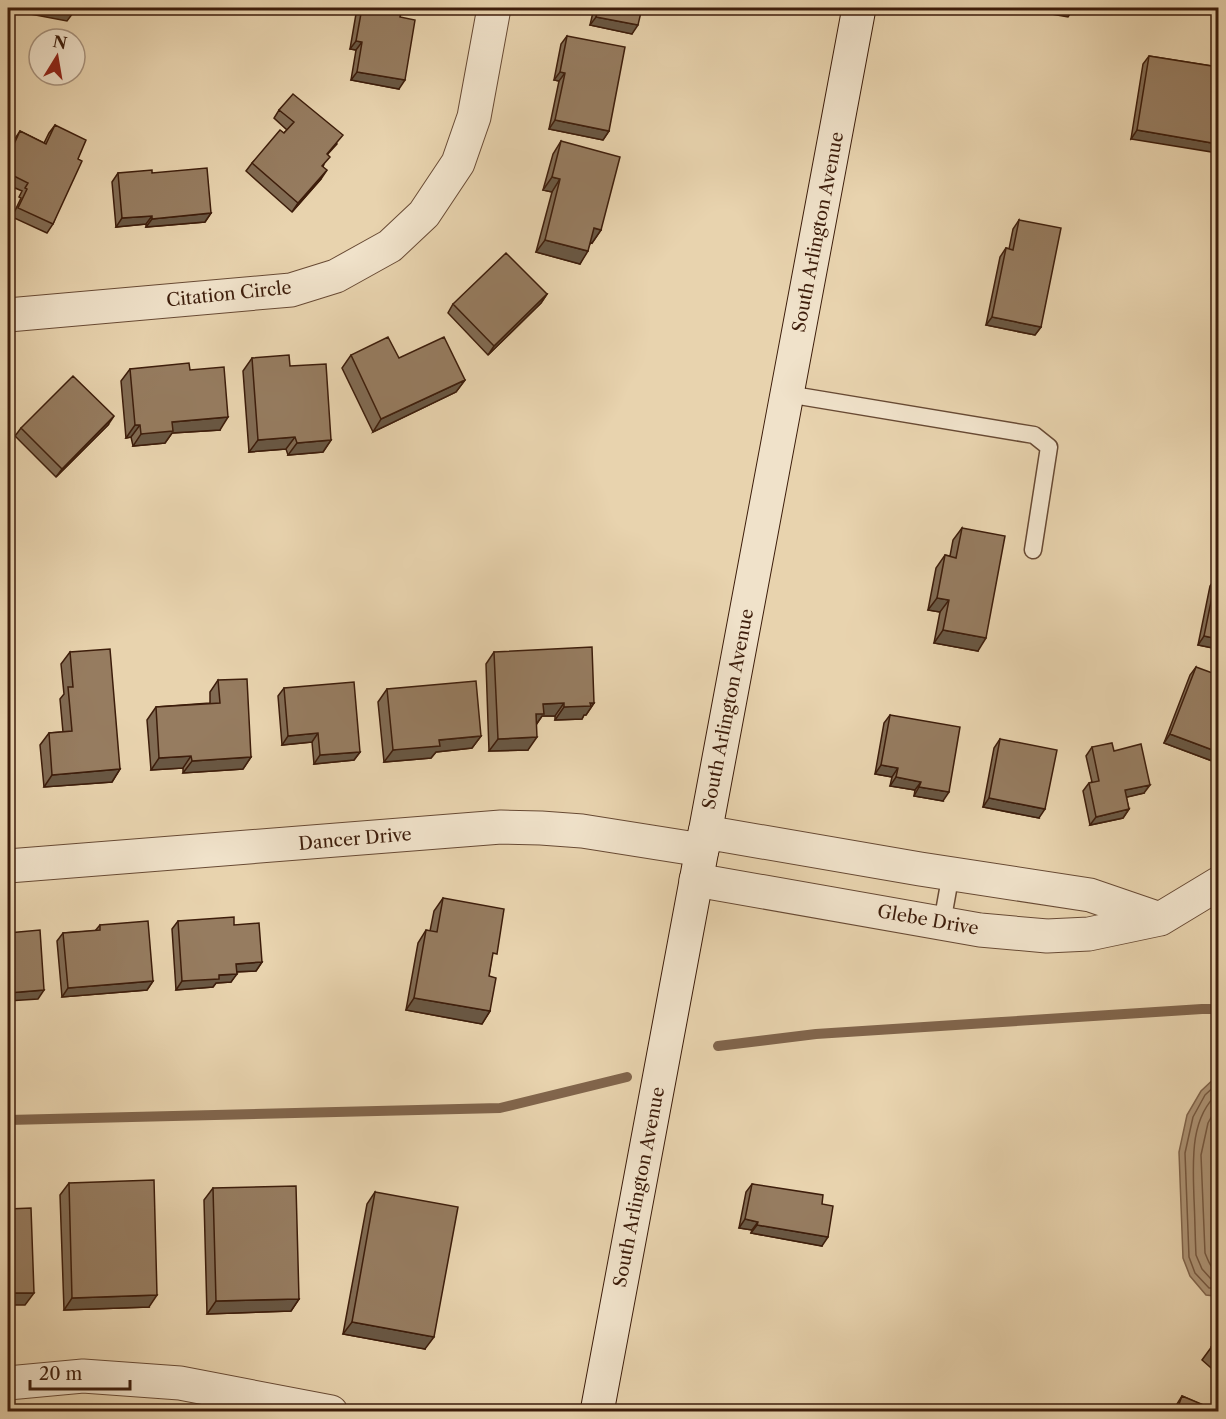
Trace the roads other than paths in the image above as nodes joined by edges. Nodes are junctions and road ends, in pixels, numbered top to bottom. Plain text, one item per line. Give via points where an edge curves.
1 (494, 8) edge
2 (860, 8) edge
3 (8, 315) edge
4 (787, 394) junction
5 (1033, 550) dead end
6 (701, 854) junction
7 (8, 866) edge
8 (951, 873) junction
9 (1218, 884) edge
10 (1160, 919) junction
11 (942, 923) junction
12 (8, 1383) edge
13 (331, 1412) edge
14 (597, 1412) edge

1 - 3 street, Citation Circle via 474,117 458,163 424,214 390,246 336,276 291,290
2 - 4 street, South Arlington Avenue
4 - 5 lane via 1034,435 1049,447
4 - 6 street, South Arlington Avenue
6 - 7 street, Dancer Drive via 582,831 501,827
6 - 8 street
6 - 11 street, Glebe Drive
6 - 14 street, South Arlington Avenue
8 - 10 street via 1090,895
8 - 11 lane
9 - 10 street, Glebe Drive
10 - 11 street, Glebe Drive via 1089,934 1047,936
12 - 13 street via 83,1376 180,1383

